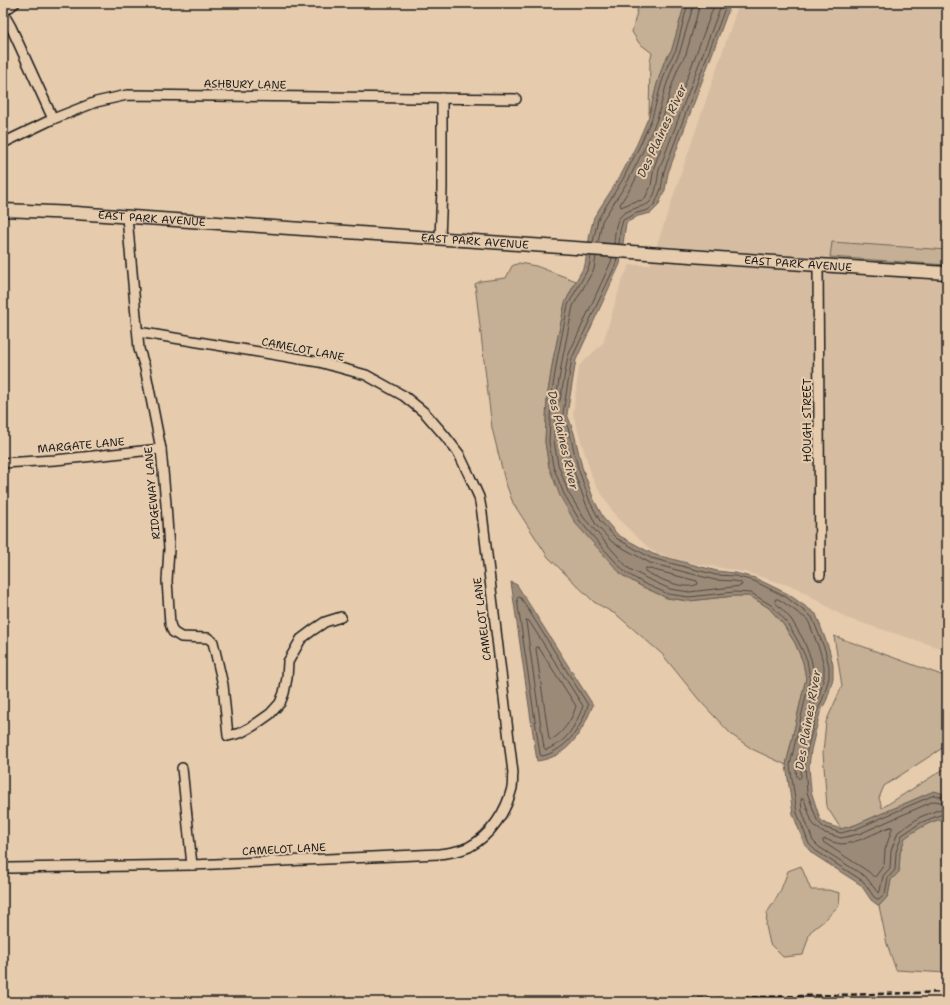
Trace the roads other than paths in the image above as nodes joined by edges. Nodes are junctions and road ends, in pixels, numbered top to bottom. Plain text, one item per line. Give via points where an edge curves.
1 (15, 3) edge
2 (3, 12) edge
3 (442, 98) junction
4 (516, 100) dead end
5 (53, 119) junction
6 (3, 143) edge
7 (3, 210) edge
8 (127, 217) junction
9 (440, 238) junction
10 (818, 265) junction
11 (947, 274) edge
12 (138, 332) junction
13 (160, 449) junction
14 (3, 463) edge
15 (820, 574) dead end
16 (341, 617) dead end
17 (182, 768) dead end
18 (192, 865) junction
19 (10, 868) dead end

1 - 2 street
2 - 5 street
3 - 4 street, ASHBURY LANE
3 - 5 street, ASHBURY LANE via 127,95 96,102
3 - 9 street
5 - 6 street, ASHBURY LANE
7 - 8 main road, EAST PARK AVENUE
8 - 9 main road, EAST PARK AVENUE
8 - 12 street, RIDGEWAY LANE
9 - 10 main road, EAST PARK AVENUE
10 - 11 main road, EAST PARK AVENUE
10 - 15 street, HOUGH STREET
12 - 13 street, RIDGEWAY LANE via 139,349 147,375
12 - 18 street, CAMELOT LANE via 319,362 366,375 404,396 425,413 445,436 459,454 479,497 513,773 507,804 499,820 469,847 439,854
13 - 14 street, MARGATE LANE
13 - 16 street, RIDGEWAY LANE via 169,549 167,581 170,624 174,632 181,637 208,638 213,642 223,685 228,736 253,726 270,714 280,703 287,678 288,662 301,639 325,622
17 - 18 street
18 - 19 street, CAMELOT LANE

